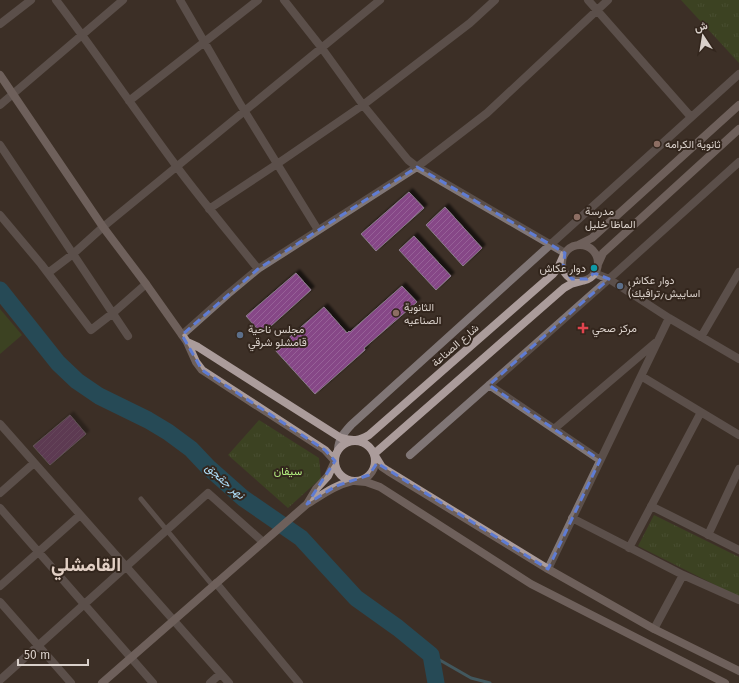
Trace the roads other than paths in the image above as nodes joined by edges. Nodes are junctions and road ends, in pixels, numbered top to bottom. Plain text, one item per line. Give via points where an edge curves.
1 (31, 0) edge
2 (56, 0) edge
3 (123, 0) edge
4 (180, 0) edge
5 (258, 0) edge
6 (284, 0) edge
7 (380, 0) edge
8 (495, 0) edge
9 (588, 0) edge
10 (608, 0) edge
11 (597, 9) junction
12 (0, 24) edge
13 (82, 35) junction
14 (204, 42) junction
15 (321, 48) junction
16 (739, 74) edge
17 (0, 75) edge
18 (13, 94) junction
19 (129, 101) junction
20 (739, 104) edge
21 (0, 105) edge
22 (363, 105) junction
23 (244, 111) junction
24 (691, 117) junction
25 (739, 129) edge
26 (0, 145) edge
27 (739, 162) edge
28 (277, 164) junction
29 (177, 167) junction
30 (417, 167) junction
31 (209, 209) junction
32 (0, 214) edge
33 (103, 227) junction
34 (318, 230) junction
35 (550, 244) junction
36 (578, 245) junction
37 (73, 254) junction
38 (564, 255) junction
39 (598, 264) junction
40 (258, 269) junction
41 (739, 272) edge
42 (48, 273) junction
43 (594, 273) junction
44 (609, 279) junction
45 (582, 280) junction
46 (146, 284) junction
47 (113, 313) junction
48 (669, 318) junction
49 (128, 336) dead end
50 (702, 337) junction
51 (184, 339) junction
52 (658, 340) junction
53 (739, 360) edge
54 (641, 376) junction
55 (489, 385) junction
56 (701, 412) junction
57 (0, 424) edge
58 (554, 429) junction
59 (739, 435) edge
60 (341, 438) junction
61 (355, 441) junction
62 (338, 449) junction
63 (374, 454) junction
64 (410, 455) dead end
65 (600, 460) junction
66 (335, 461) junction
67 (34, 463) junction
68 (739, 469) edge
69 (354, 481) junction
70 (0, 493) edge
71 (141, 499) dead end
72 (307, 504) junction
73 (651, 506) junction
74 (0, 508) edge
75 (80, 516) junction
76 (572, 518) junction
77 (167, 530) junction
78 (708, 535) junction
79 (266, 540) junction
80 (629, 548) junction
81 (739, 550) edge
82 (39, 552) junction
83 (126, 567) junction
84 (548, 569) junction
85 (683, 575) junction
86 (214, 585) junction
87 (0, 586) edge
88 (739, 600) edge
89 (0, 602) edge
90 (84, 604) junction
91 (173, 620) junction
92 (654, 629) junction
93 (38, 646) junction
94 (131, 657) junction
95 (739, 671) edge
96 (220, 674) junction
97 (0, 680) edge
98 (71, 683) edge
99 (102, 683) edge
100 (154, 683) edge
101 (210, 683) edge
102 (228, 683) edge
103 (299, 683) edge
104 (726, 683) edge

1 - 12 street
2 - 13 street
3 - 13 street
4 - 14 street
5 - 14 street
6 - 15 street
7 - 15 street
8 - 22 street via 465,27
9 - 11 street
10 - 11 street
11 - 24 street
11 - 30 street via 487,113
13 - 18 street
13 - 19 street
14 - 19 street
14 - 23 street
15 - 22 street
15 - 23 street
16 - 24 street
17 - 18 street
18 - 21 street
18 - 33 street
19 - 29 street
20 - 36 street via 592,238
22 - 28 street
22 - 30 street via 408,160
23 - 28 street
23 - 29 street
24 - 35 street
25 - 39 street via 603,253
26 - 37 street
27 - 44 street
28 - 31 street
28 - 34 street
29 - 31 street
29 - 33 street
30 - 34 street
30 - 35 street
31 - 40 street
32 - 42 street
33 - 37 street
33 - 46 street
34 - 40 street
35 - 38 street
35 - 60 street via 351,424
36 - 38 street
36 - 39 street via 592,250
37 - 42 street
37 - 47 street
38 - 45 street via 562,267 568,276
38 - 61 street, شارع الصناعة via 553,274 530,295 370,435
39 - 43 street
40 - 51 street via 228,294
41 - 50 street
42 - 47 street via 91,330
43 - 44 street
43 - 45 street
44 - 48 street
44 - 55 street
45 - 63 street via 564,288
46 - 47 street
46 - 51 street
47 - 49 street
48 - 50 street
48 - 52 street
50 - 53 street
51 - 60 street
51 - 66 street via 202,370 325,450
52 - 54 street
52 - 58 street
54 - 56 street
54 - 65 street
55 - 58 street
55 - 64 street
56 - 59 street
56 - 73 street
57 - 67 street
58 - 65 street
60 - 61 street
60 - 62 street
61 - 62 street via 346,443
61 - 63 street via 367,444
62 - 66 street
63 - 69 street via 375,464 371,472 364,479
63 - 84 street via 382,467 388,471
65 - 76 street
66 - 69 street via 341,475
66 - 72 street via 328,476
67 - 70 street
67 - 75 street
68 - 78 street
69 - 72 street via 336,486
69 - 104 street via 380,487 531,584
71 - 77 lane
72 - 79 street
73 - 78 street
73 - 80 street
74 - 82 street
75 - 82 street
75 - 83 street
76 - 80 street
76 - 84 street
77 - 79 street via 208,493
77 - 83 street
77 - 86 lane
78 - 81 street
79 - 86 street
80 - 85 street
82 - 87 street
82 - 90 street
83 - 90 street
83 - 91 street
84 - 92 street
85 - 88 street
85 - 92 street
86 - 91 street
86 - 103 street
89 - 93 street
90 - 93 street
90 - 94 street
91 - 94 street
91 - 96 street
92 - 95 street
93 - 97 street
93 - 98 street
94 - 99 street
94 - 100 street
96 - 101 street
96 - 102 street

